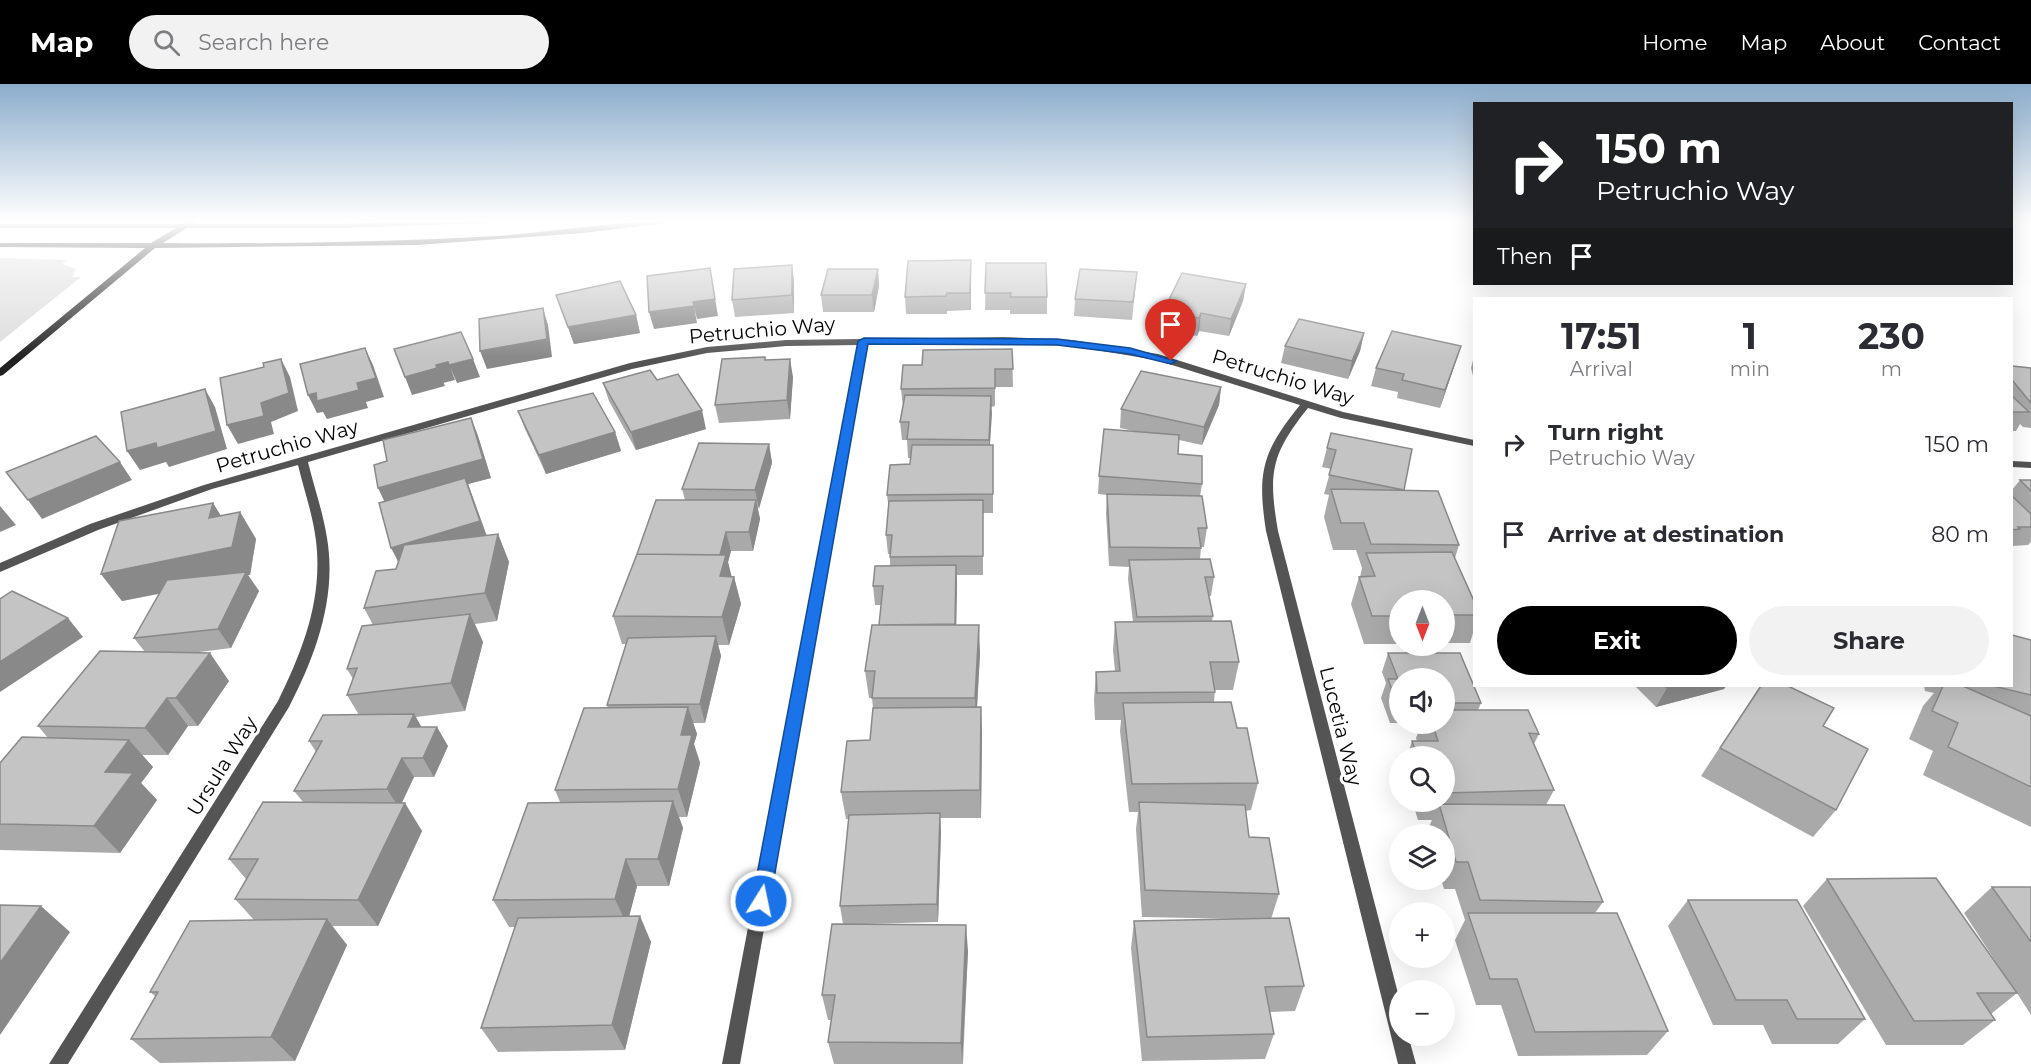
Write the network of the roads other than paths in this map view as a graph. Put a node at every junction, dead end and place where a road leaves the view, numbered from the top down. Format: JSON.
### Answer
{"nodes":[{"id":1,"x":128,"y":267,"type":"edge"},
{"id":2,"x":864,"y":341,"type":"junction"},
{"id":3,"x":0,"y":373,"type":"edge"},
{"id":4,"x":1305,"y":405,"type":"junction"},
{"id":5,"x":1473,"y":442,"type":"edge"},
{"id":6,"x":302,"y":460,"type":"junction"},
{"id":7,"x":2013,"y":464,"type":"edge"},
{"id":8,"x":2031,"y":465,"type":"edge"},
{"id":9,"x":0,"y":568,"type":"edge"},
{"id":10,"x":58,"y":1064,"type":"edge"},
{"id":11,"x":731,"y":1064,"type":"edge"},
{"id":12,"x":1407,"y":1064,"type":"edge"}],
"edges":[{"from":1,"to":3,"type":"main road"},
{"from":2,"to":4,"type":"street","name":"Petruchio Way"},
{"from":2,"to":6,"type":"street","name":"Petruchio Way"},
{"from":2,"to":11,"type":"street"},
{"from":4,"to":5,"type":"street","name":"Petruchio Way"},
{"from":4,"to":12,"type":"street","name":"Lucetia Way"},
{"from":6,"to":9,"type":"street","name":"Petruchio Way"},
{"from":6,"to":10,"type":"street","name":"Ursula Way"},
{"from":7,"to":8,"type":"street"}]}
